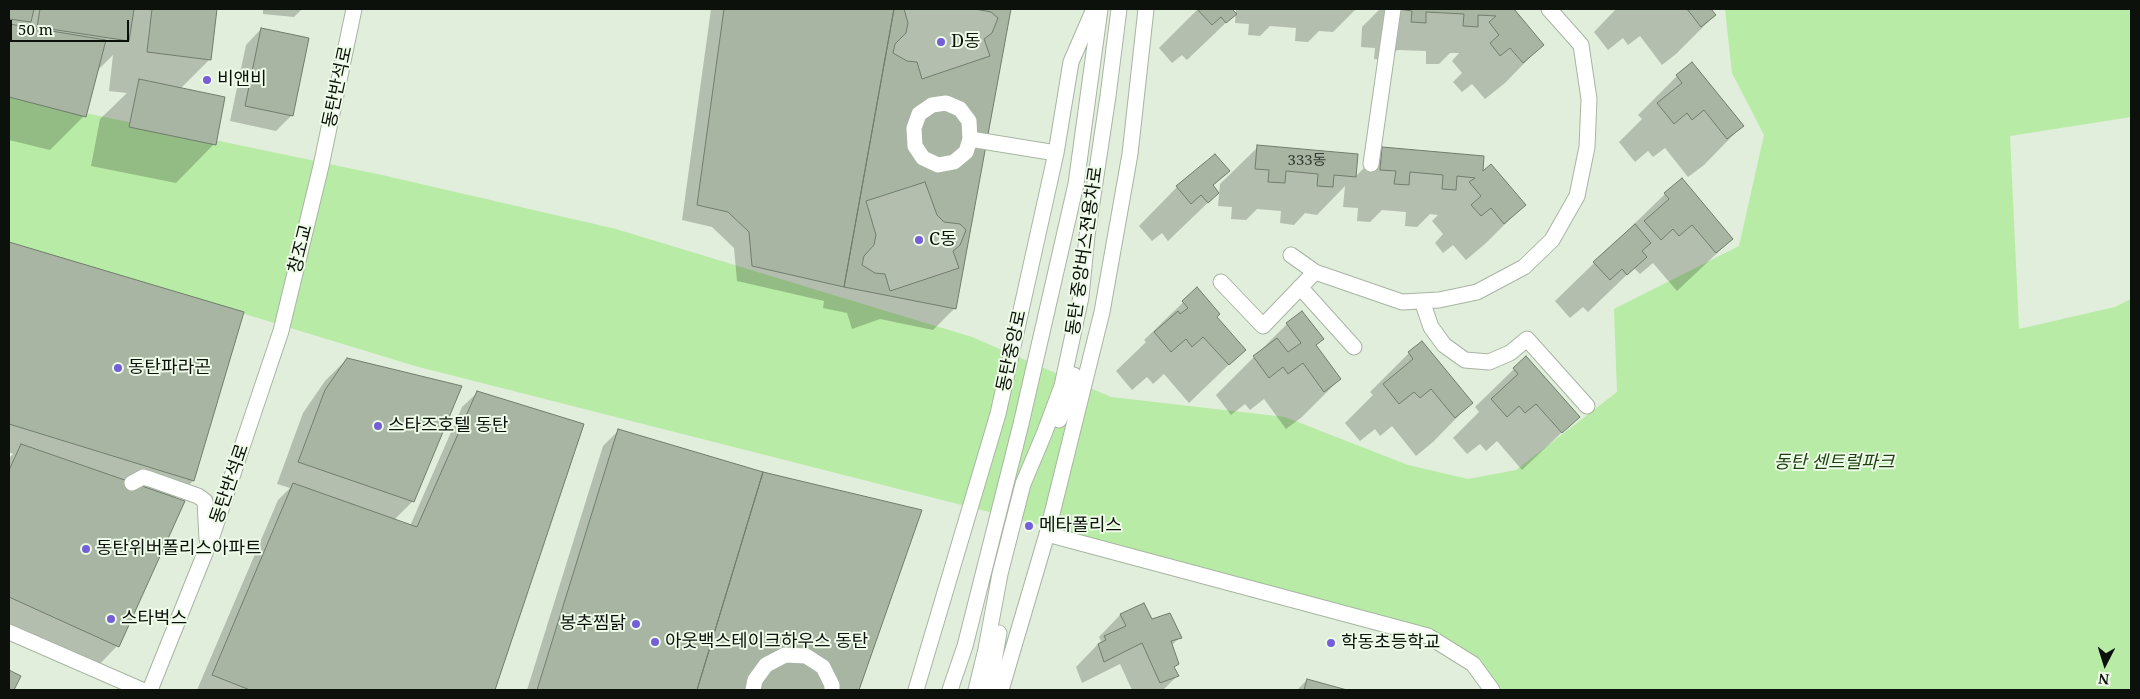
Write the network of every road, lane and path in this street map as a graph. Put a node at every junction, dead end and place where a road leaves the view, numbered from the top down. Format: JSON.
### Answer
{"nodes":[{"id":1,"x":354,"y":9,"type":"edge"},
{"id":2,"x":1094,"y":9,"type":"edge"},
{"id":3,"x":1100,"y":9,"type":"edge"},
{"id":4,"x":1119,"y":9,"type":"edge"},
{"id":5,"x":1127,"y":9,"type":"edge"},
{"id":6,"x":1146,"y":9,"type":"edge"},
{"id":7,"x":1393,"y":9,"type":"edge"},
{"id":8,"x":1550,"y":9,"type":"edge"},
{"id":9,"x":970,"y":139,"type":"junction"},
{"id":10,"x":1056,"y":153,"type":"junction"},
{"id":11,"x":1371,"y":164,"type":"dead end"},
{"id":12,"x":321,"y":166,"type":"joint"},
{"id":13,"x":1290,"y":255,"type":"dead end"},
{"id":14,"x":1314,"y":272,"type":"junction"},
{"id":15,"x":1221,"y":282,"type":"dead end"},
{"id":16,"x":1300,"y":288,"type":"junction"},
{"id":17,"x":1422,"y":301,"type":"junction"},
{"id":18,"x":281,"y":331,"type":"joint"},
{"id":19,"x":1354,"y":347,"type":"dead end"},
{"id":20,"x":1588,"y":406,"type":"dead end"},
{"id":21,"x":132,"y":483,"type":"dead end"},
{"id":22,"x":1047,"y":534,"type":"junction"},
{"id":23,"x":207,"y":548,"type":"junction"},
{"id":24,"x":9,"y":632,"type":"edge"},
{"id":25,"x":751,"y":682,"type":"edge"},
{"id":26,"x":142,"y":690,"type":"edge"},
{"id":27,"x":150,"y":690,"type":"edge"},
{"id":28,"x":832,"y":690,"type":"edge"},
{"id":29,"x":916,"y":690,"type":"edge"},
{"id":30,"x":950,"y":690,"type":"edge"},
{"id":31,"x":976,"y":690,"type":"edge"},
{"id":32,"x":986,"y":690,"type":"edge"},
{"id":33,"x":1001,"y":690,"type":"edge"},
{"id":34,"x":1492,"y":690,"type":"edge"}],
"edges":[{"from":1,"to":12,"type":"street","name":"동탄반석로"},
{"from":2,"to":10,"type":"street","name":"동탄중앙로"},
{"from":3,"to":30,"type":"street","name":"동탄중앙로"},
{"from":4,"to":31,"type":"street","name":"동탄 중앙버스전용차로"},
{"from":5,"to":32,"type":"street","name":"동탄 중앙버스전용차로"},
{"from":6,"to":22,"type":"street"},
{"from":7,"to":11,"type":"street"},
{"from":8,"to":17,"type":"street"},
{"from":9,"to":9,"type":"street"},
{"from":9,"to":10,"type":"street"},
{"from":10,"to":29,"type":"street","name":"동탄중앙로"},
{"from":12,"to":18,"type":"street","name":"창조교"},
{"from":13,"to":14,"type":"street"},
{"from":14,"to":16,"type":"street"},
{"from":14,"to":17,"type":"street"},
{"from":15,"to":16,"type":"street"},
{"from":16,"to":19,"type":"street"},
{"from":17,"to":20,"type":"street"},
{"from":18,"to":23,"type":"street","name":"동탄반석로"},
{"from":21,"to":23,"type":"street"},
{"from":22,"to":33,"type":"street"},
{"from":22,"to":34,"type":"street"},
{"from":23,"to":27,"type":"street","name":"동탄반석로"},
{"from":24,"to":26,"type":"street"},
{"from":25,"to":28,"type":"street"}]}
